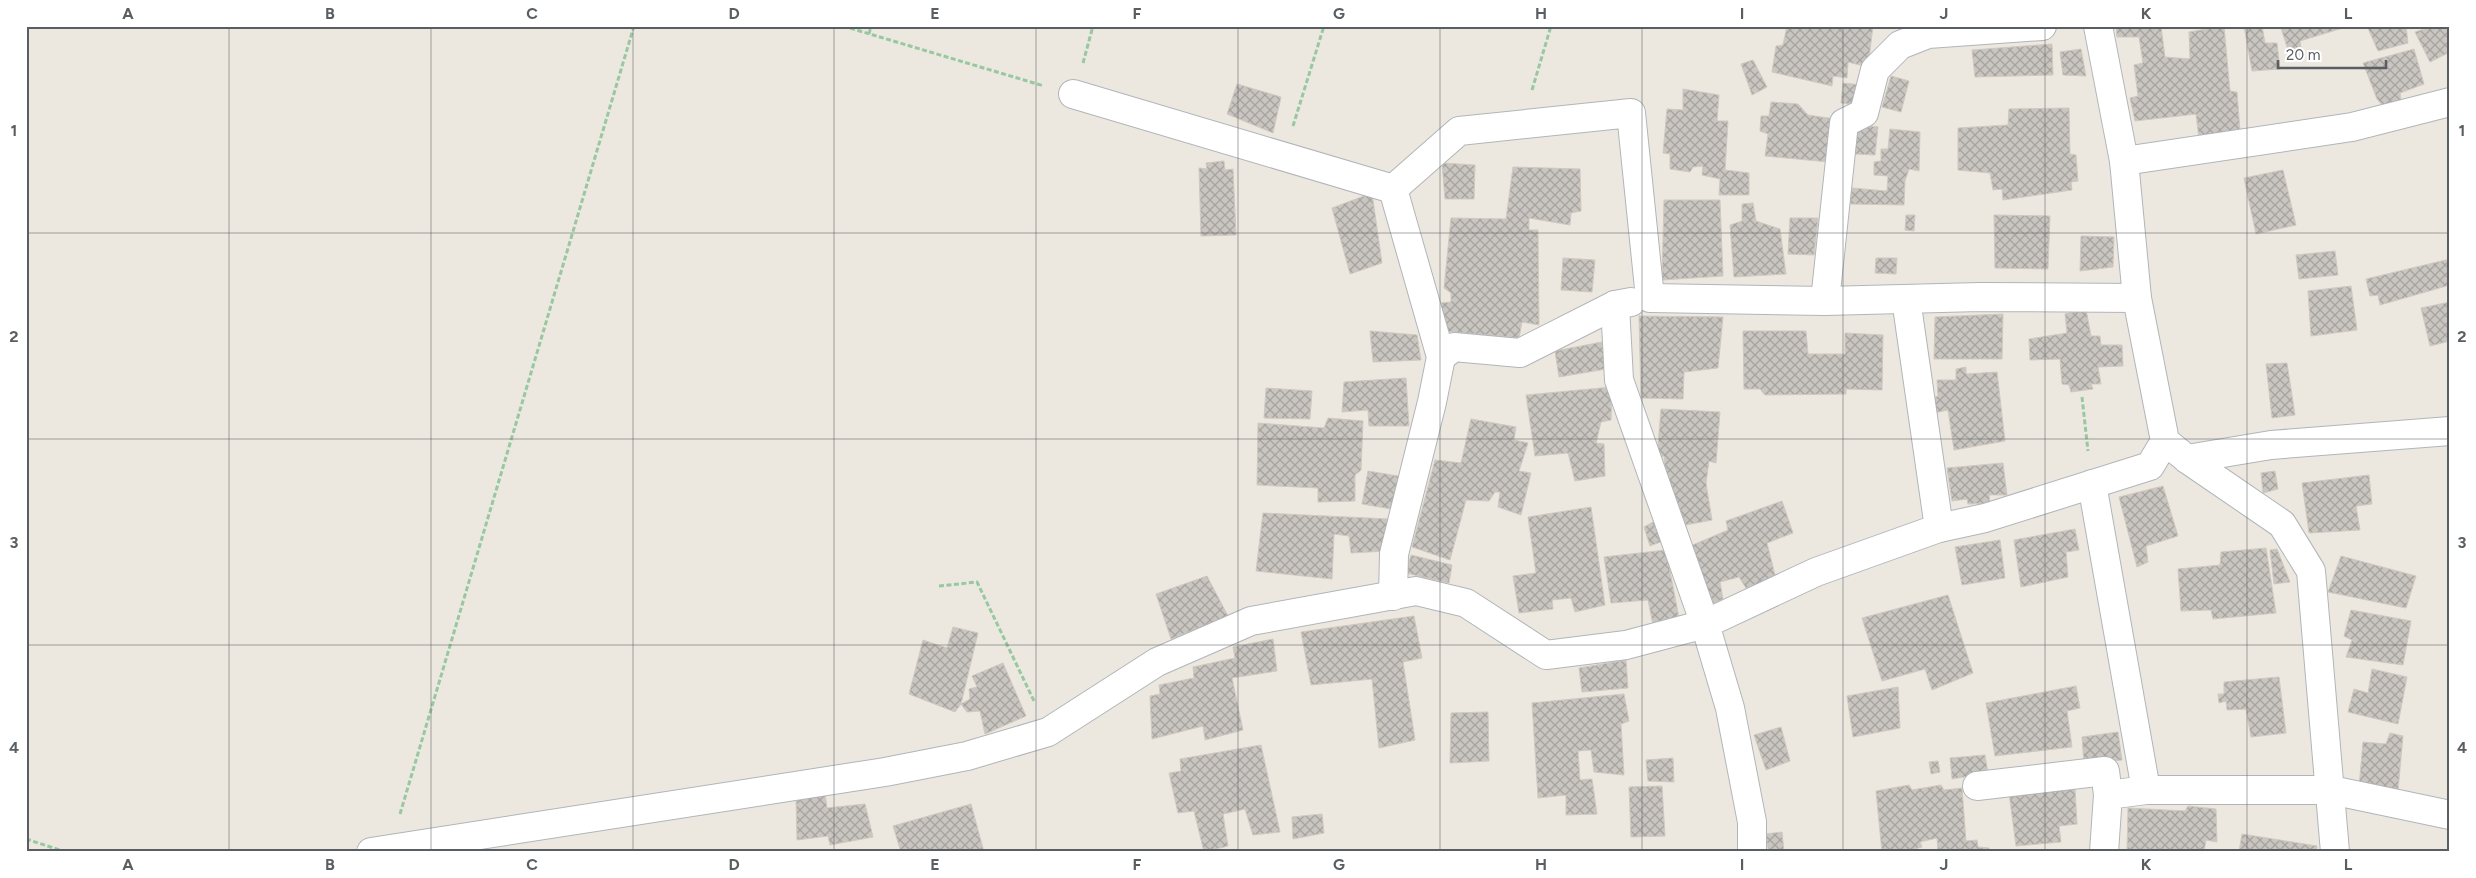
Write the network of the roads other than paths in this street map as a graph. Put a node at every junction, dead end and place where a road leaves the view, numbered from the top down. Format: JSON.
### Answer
{"nodes":[{"id":1,"x":2042,"y":26,"type":"edge"},
{"id":2,"x":2098,"y":26,"type":"edge"},
{"id":3,"x":1074,"y":94,"type":"road end"},
{"id":4,"x":2450,"y":102,"type":"edge"},
{"id":5,"x":2124,"y":161,"type":"junction"},
{"id":6,"x":1393,"y":189,"type":"junction"},
{"id":7,"x":1650,"y":298,"type":"junction"},
{"id":8,"x":2137,"y":298,"type":"junction"},
{"id":9,"x":1906,"y":299,"type":"junction"},
{"id":10,"x":1825,"y":301,"type":"junction"},
{"id":11,"x":1615,"y":306,"type":"junction"},
{"id":12,"x":1441,"y":357,"type":"junction"},
{"id":13,"x":2450,"y":431,"type":"edge"},
{"id":14,"x":2165,"y":441,"type":"junction"},
{"id":15,"x":2187,"y":460,"type":"junction"},
{"id":16,"x":2092,"y":484,"type":"junction"},
{"id":17,"x":1939,"y":528,"type":"junction"},
{"id":18,"x":1393,"y":596,"type":"junction"},
{"id":19,"x":1705,"y":624,"type":"junction"},
{"id":20,"x":1977,"y":786,"type":"dead end"},
{"id":21,"x":2146,"y":790,"type":"junction"},
{"id":22,"x":2331,"y":790,"type":"junction"},
{"id":23,"x":2108,"y":795,"type":"junction"},
{"id":24,"x":2450,"y":815,"type":"edge"},
{"id":25,"x":380,"y":850,"type":"edge"},
{"id":26,"x":1752,"y":852,"type":"edge"},
{"id":27,"x":2104,"y":852,"type":"edge"},
{"id":28,"x":2335,"y":852,"type":"edge"}],
"edges":[{"from":1,"to":10,"type":"street"},
{"from":2,"to":5,"type":"street"},
{"from":3,"to":6,"type":"street"},
{"from":4,"to":5,"type":"street"},
{"from":5,"to":8,"type":"street"},
{"from":6,"to":7,"type":"street"},
{"from":6,"to":12,"type":"street"},
{"from":7,"to":10,"type":"street"},
{"from":7,"to":11,"type":"street"},
{"from":8,"to":9,"type":"street"},
{"from":8,"to":14,"type":"street"},
{"from":9,"to":10,"type":"street"},
{"from":9,"to":17,"type":"street"},
{"from":11,"to":12,"type":"street"},
{"from":11,"to":19,"type":"street"},
{"from":12,"to":18,"type":"street"},
{"from":13,"to":15,"type":"street"},
{"from":14,"to":15,"type":"street"},
{"from":14,"to":16,"type":"street"},
{"from":15,"to":22,"type":"street"},
{"from":16,"to":17,"type":"street"},
{"from":16,"to":21,"type":"street"},
{"from":17,"to":19,"type":"street"},
{"from":18,"to":19,"type":"street"},
{"from":18,"to":25,"type":"street"},
{"from":19,"to":26,"type":"street"},
{"from":20,"to":23,"type":"street"},
{"from":21,"to":22,"type":"street"},
{"from":21,"to":23,"type":"street"},
{"from":22,"to":24,"type":"street"},
{"from":22,"to":28,"type":"street"},
{"from":23,"to":27,"type":"street"}]}
